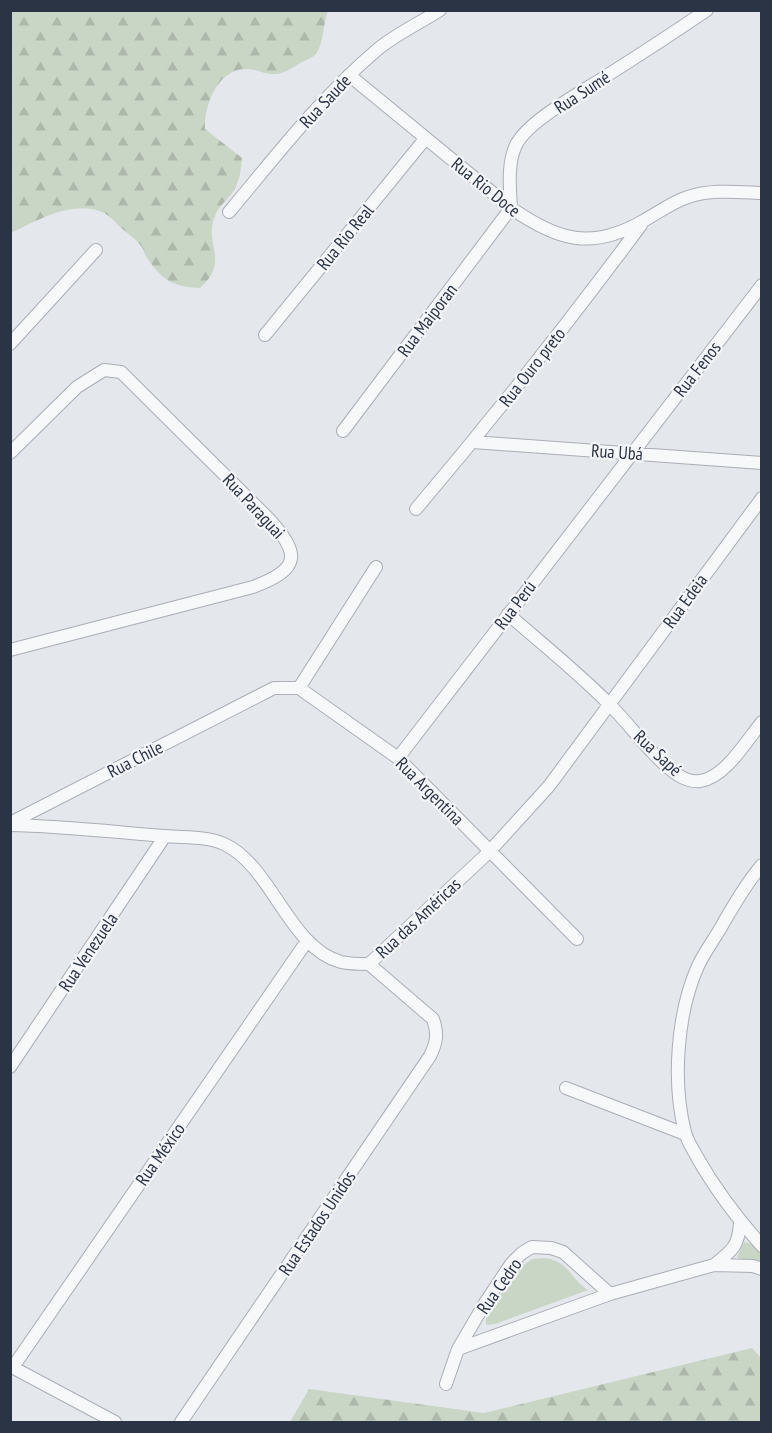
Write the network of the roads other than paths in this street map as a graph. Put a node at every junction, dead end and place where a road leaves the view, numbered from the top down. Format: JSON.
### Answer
{"nodes":[{"id":1,"x":440,"y":10,"type":"edge"},
{"id":2,"x":707,"y":10,"type":"edge"},
{"id":3,"x":349,"y":75,"type":"junction"},
{"id":4,"x":425,"y":139,"type":"junction"},
{"id":5,"x":762,"y":193,"type":"edge"},
{"id":6,"x":511,"y":208,"type":"junction"},
{"id":7,"x":229,"y":212,"type":"dead end"},
{"id":8,"x":643,"y":221,"type":"junction"},
{"id":9,"x":96,"y":250,"type":"dead end"},
{"id":10,"x":762,"y":285,"type":"edge"},
{"id":11,"x":265,"y":335,"type":"dead end"},
{"id":12,"x":10,"y":344,"type":"edge"},
{"id":13,"x":343,"y":431,"type":"dead end"},
{"id":14,"x":473,"y":442,"type":"junction"},
{"id":15,"x":10,"y":453,"type":"edge"},
{"id":16,"x":632,"y":453,"type":"junction"},
{"id":17,"x":762,"y":463,"type":"edge"},
{"id":18,"x":762,"y":498,"type":"edge"},
{"id":19,"x":416,"y":509,"type":"dead end"},
{"id":20,"x":376,"y":567,"type":"dead end"},
{"id":21,"x":508,"y":614,"type":"junction"},
{"id":22,"x":10,"y":650,"type":"edge"},
{"id":23,"x":299,"y":688,"type":"junction"},
{"id":24,"x":609,"y":704,"type":"junction"},
{"id":25,"x":762,"y":722,"type":"edge"},
{"id":26,"x":398,"y":758,"type":"junction"},
{"id":27,"x":10,"y":824,"type":"edge"},
{"id":28,"x":165,"y":836,"type":"junction"},
{"id":29,"x":489,"y":852,"type":"junction"},
{"id":30,"x":762,"y":865,"type":"edge"},
{"id":31,"x":577,"y":939,"type":"dead end"},
{"id":32,"x":307,"y":941,"type":"junction"},
{"id":33,"x":369,"y":964,"type":"junction"},
{"id":34,"x":10,"y":1067,"type":"edge"},
{"id":35,"x":566,"y":1088,"type":"dead end"},
{"id":36,"x":685,"y":1134,"type":"junction"},
{"id":37,"x":740,"y":1222,"type":"junction"},
{"id":38,"x":760,"y":1243,"type":"edge"},
{"id":39,"x":714,"y":1264,"type":"junction"},
{"id":40,"x":762,"y":1269,"type":"edge"},
{"id":41,"x":610,"y":1294,"type":"junction"},
{"id":42,"x":458,"y":1349,"type":"junction"},
{"id":43,"x":12,"y":1367,"type":"edge"},
{"id":44,"x":446,"y":1384,"type":"dead end"},
{"id":45,"x":115,"y":1422,"type":"edge"},
{"id":46,"x":181,"y":1422,"type":"edge"}],
"edges":[{"from":1,"to":3,"type":"street","name":"Rua Saude"},
{"from":2,"to":6,"type":"street","name":"Rua Sumé"},
{"from":3,"to":4,"type":"street","name":"Rua Rio Doce"},
{"from":3,"to":7,"type":"street","name":"Rua Saude"},
{"from":4,"to":6,"type":"street","name":"Rua Rio Doce"},
{"from":4,"to":11,"type":"street","name":"Rua Rio Real"},
{"from":5,"to":8,"type":"street"},
{"from":6,"to":8,"type":"street","name":"Rua Rio Doce"},
{"from":6,"to":13,"type":"street","name":"Rua Maiporan"},
{"from":8,"to":14,"type":"street","name":"Rua Ouro preto"},
{"from":9,"to":12,"type":"street"},
{"from":10,"to":16,"type":"street","name":"Rua Fenos"},
{"from":14,"to":16,"type":"street","name":"Rua Ubá"},
{"from":14,"to":19,"type":"street","name":"Rua Ouro preto"},
{"from":15,"to":22,"type":"street","name":"Rua Paraguai"},
{"from":16,"to":17,"type":"street","name":"Rua Ubá"},
{"from":16,"to":21,"type":"street","name":"Rua Perú"},
{"from":18,"to":24,"type":"street","name":"Rua Edeia"},
{"from":20,"to":23,"type":"street"},
{"from":21,"to":24,"type":"street","name":"Rua Sapé"},
{"from":21,"to":26,"type":"street","name":"Rua Perú"},
{"from":23,"to":26,"type":"street","name":"Rua Argentina"},
{"from":23,"to":27,"type":"street","name":"Rua Chile"},
{"from":24,"to":25,"type":"street","name":"Rua Sapé"},
{"from":24,"to":29,"type":"street","name":"Rua das Américas"},
{"from":26,"to":29,"type":"street","name":"Rua Argentina"},
{"from":27,"to":28,"type":"street","name":"Rua das Américas"},
{"from":28,"to":32,"type":"street","name":"Rua das Américas"},
{"from":28,"to":34,"type":"street","name":"Rua Venezuela"},
{"from":29,"to":31,"type":"street","name":"Rua Argentina"},
{"from":29,"to":33,"type":"street","name":"Rua das Américas"},
{"from":30,"to":36,"type":"street"},
{"from":32,"to":33,"type":"street","name":"Rua das Américas"},
{"from":32,"to":43,"type":"street","name":"Rua México"},
{"from":33,"to":46,"type":"street","name":"Rua Estados Unidos"},
{"from":35,"to":36,"type":"street"},
{"from":36,"to":37,"type":"street"},
{"from":37,"to":38,"type":"street"},
{"from":37,"to":39,"type":"street","name":"Rua Cedro"},
{"from":39,"to":40,"type":"street","name":"Rua Cedro"},
{"from":39,"to":41,"type":"street","name":"Rua Cedro"},
{"from":41,"to":42,"type":"street","name":"Rua Cedro"},
{"from":41,"to":42,"type":"street","name":"Rua Cedro"},
{"from":42,"to":44,"type":"street","name":"Rua Cedro"},
{"from":43,"to":45,"type":"street"}]}
